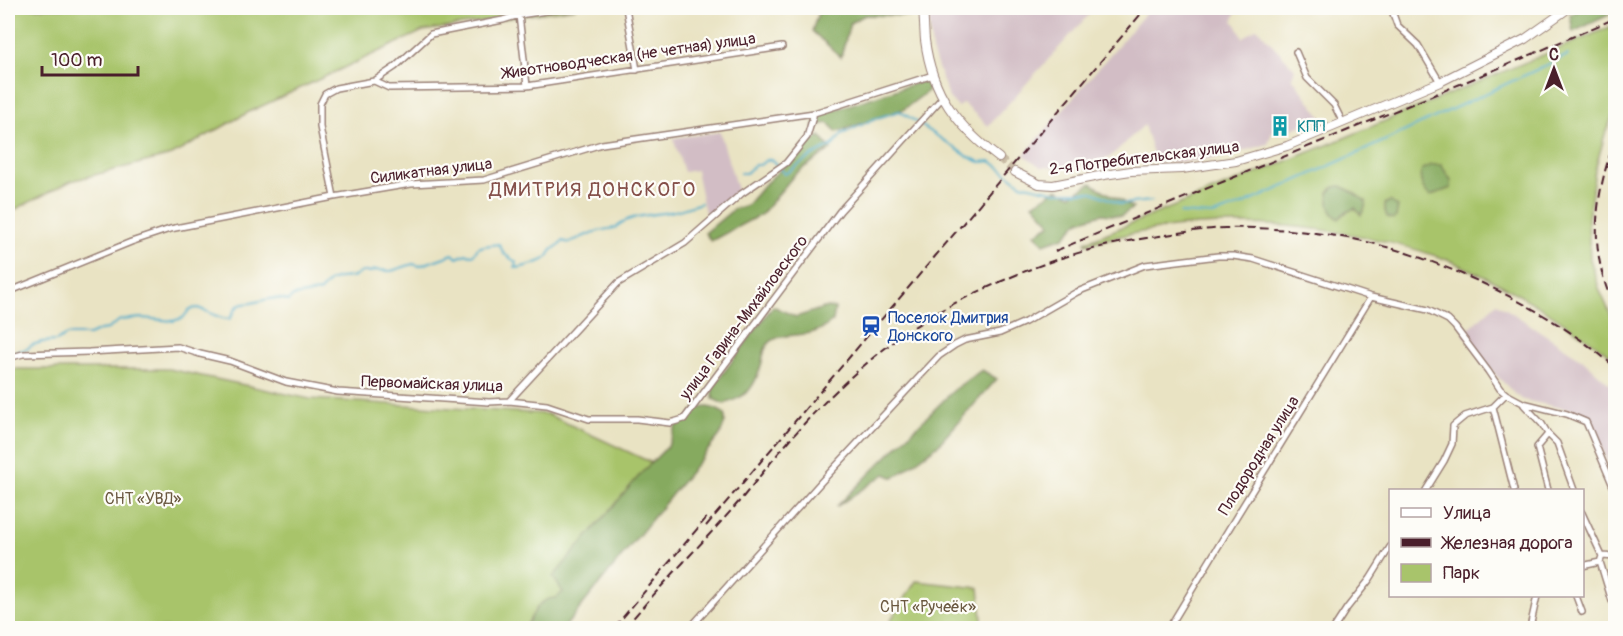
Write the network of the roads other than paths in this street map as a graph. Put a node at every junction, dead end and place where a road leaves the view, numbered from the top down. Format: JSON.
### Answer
{"nodes":[{"id":1,"x":566,"y":8,"type":"edge"},
{"id":2,"x":626,"y":8,"type":"edge"},
{"id":3,"x":923,"y":8,"type":"edge"},
{"id":4,"x":1391,"y":8,"type":"edge"},
{"id":5,"x":1569,"y":8,"type":"edge"},
{"id":6,"x":519,"y":15,"type":"junction"},
{"id":7,"x":783,"y":47,"type":"dead end"},
{"id":8,"x":1296,"y":52,"type":"dead end"},
{"id":9,"x":636,"y":70,"type":"junction"},
{"id":10,"x":933,"y":75,"type":"junction"},
{"id":11,"x":374,"y":81,"type":"junction"},
{"id":12,"x":1440,"y":81,"type":"junction"},
{"id":13,"x":527,"y":86,"type":"junction"},
{"id":14,"x":942,"y":98,"type":"junction"},
{"id":15,"x":814,"y":113,"type":"junction"},
{"id":16,"x":1343,"y":123,"type":"junction"},
{"id":17,"x":999,"y":158,"type":"tunnel mouth"},
{"id":18,"x":1015,"y":172,"type":"tunnel mouth"},
{"id":19,"x":334,"y":197,"type":"junction"},
{"id":20,"x":8,"y":292,"type":"edge"},
{"id":21,"x":1371,"y":297,"type":"junction"},
{"id":22,"x":8,"y":358,"type":"edge"},
{"id":23,"x":1506,"y":394,"type":"junction"},
{"id":24,"x":508,"y":401,"type":"junction"},
{"id":25,"x":1523,"y":403,"type":"junction"},
{"id":26,"x":1493,"y":406,"type":"junction"},
{"id":27,"x":1548,"y":434,"type":"junction"},
{"id":28,"x":1427,"y":489,"type":"edge"},
{"id":29,"x":1514,"y":489,"type":"edge"},
{"id":30,"x":1548,"y":489,"type":"edge"},
{"id":31,"x":1574,"y":489,"type":"edge"},
{"id":32,"x":1616,"y":493,"type":"edge"},
{"id":33,"x":1584,"y":518,"type":"edge"},
{"id":34,"x":1389,"y":549,"type":"edge"},
{"id":35,"x":1616,"y":556,"type":"edge"},
{"id":36,"x":1601,"y":559,"type":"junction"},
{"id":37,"x":1584,"y":565,"type":"edge"},
{"id":38,"x":1537,"y":597,"type":"edge"},
{"id":39,"x":1576,"y":597,"type":"edge"},
{"id":40,"x":1612,"y":601,"type":"dead end"},
{"id":41,"x":1582,"y":612,"type":"dead end"},
{"id":42,"x":690,"y":628,"type":"edge"},
{"id":43,"x":1169,"y":628,"type":"edge"},
{"id":44,"x":1334,"y":628,"type":"edge"},
{"id":45,"x":1532,"y":628,"type":"edge"}],
"edges":[{"from":1,"to":6,"type":"street"},
{"from":2,"to":9,"type":"street"},
{"from":3,"to":10,"type":"street"},
{"from":4,"to":12,"type":"street"},
{"from":5,"to":12,"type":"street","name":"2-я Потребительская улица"},
{"from":6,"to":11,"type":"street"},
{"from":6,"to":13,"type":"street"},
{"from":7,"to":9,"type":"street","name":"Животноводческая (не четная) улица"},
{"from":8,"to":16,"type":"street"},
{"from":9,"to":13,"type":"street","name":"Животноводческая (не четная) улица"},
{"from":10,"to":14,"type":"street"},
{"from":10,"to":15,"type":"street","name":"Силикатная улица"},
{"from":11,"to":13,"type":"street","name":"Животноводческая (не четная) улица"},
{"from":11,"to":19,"type":"street"},
{"from":12,"to":16,"type":"street","name":"2-я Потребительская улица"},
{"from":14,"to":17,"type":"street"},
{"from":14,"to":24,"type":"street","name":"улица Гарина-Михайловского"},
{"from":15,"to":19,"type":"street","name":"Силикатная улица"},
{"from":15,"to":24,"type":"street","name":"Первомайская улица"},
{"from":16,"to":18,"type":"street","name":"2-я Потребительская улица"},
{"from":19,"to":20,"type":"street","name":"Силикатная улица"},
{"from":21,"to":23,"type":"street"},
{"from":21,"to":42,"type":"street"},
{"from":21,"to":43,"type":"street","name":"Плодородная улица"},
{"from":22,"to":24,"type":"street","name":"Первомайская улица"},
{"from":23,"to":25,"type":"street"},
{"from":23,"to":26,"type":"street"},
{"from":25,"to":27,"type":"street"},
{"from":25,"to":32,"type":"street"},
{"from":26,"to":28,"type":"street"},
{"from":26,"to":29,"type":"street"},
{"from":27,"to":30,"type":"street"},
{"from":27,"to":31,"type":"street"},
{"from":33,"to":36,"type":"street"},
{"from":34,"to":44,"type":"street"},
{"from":35,"to":36,"type":"street"},
{"from":36,"to":37,"type":"street"},
{"from":36,"to":40,"type":"street"},
{"from":38,"to":45,"type":"street"},
{"from":39,"to":41,"type":"street"}]}
